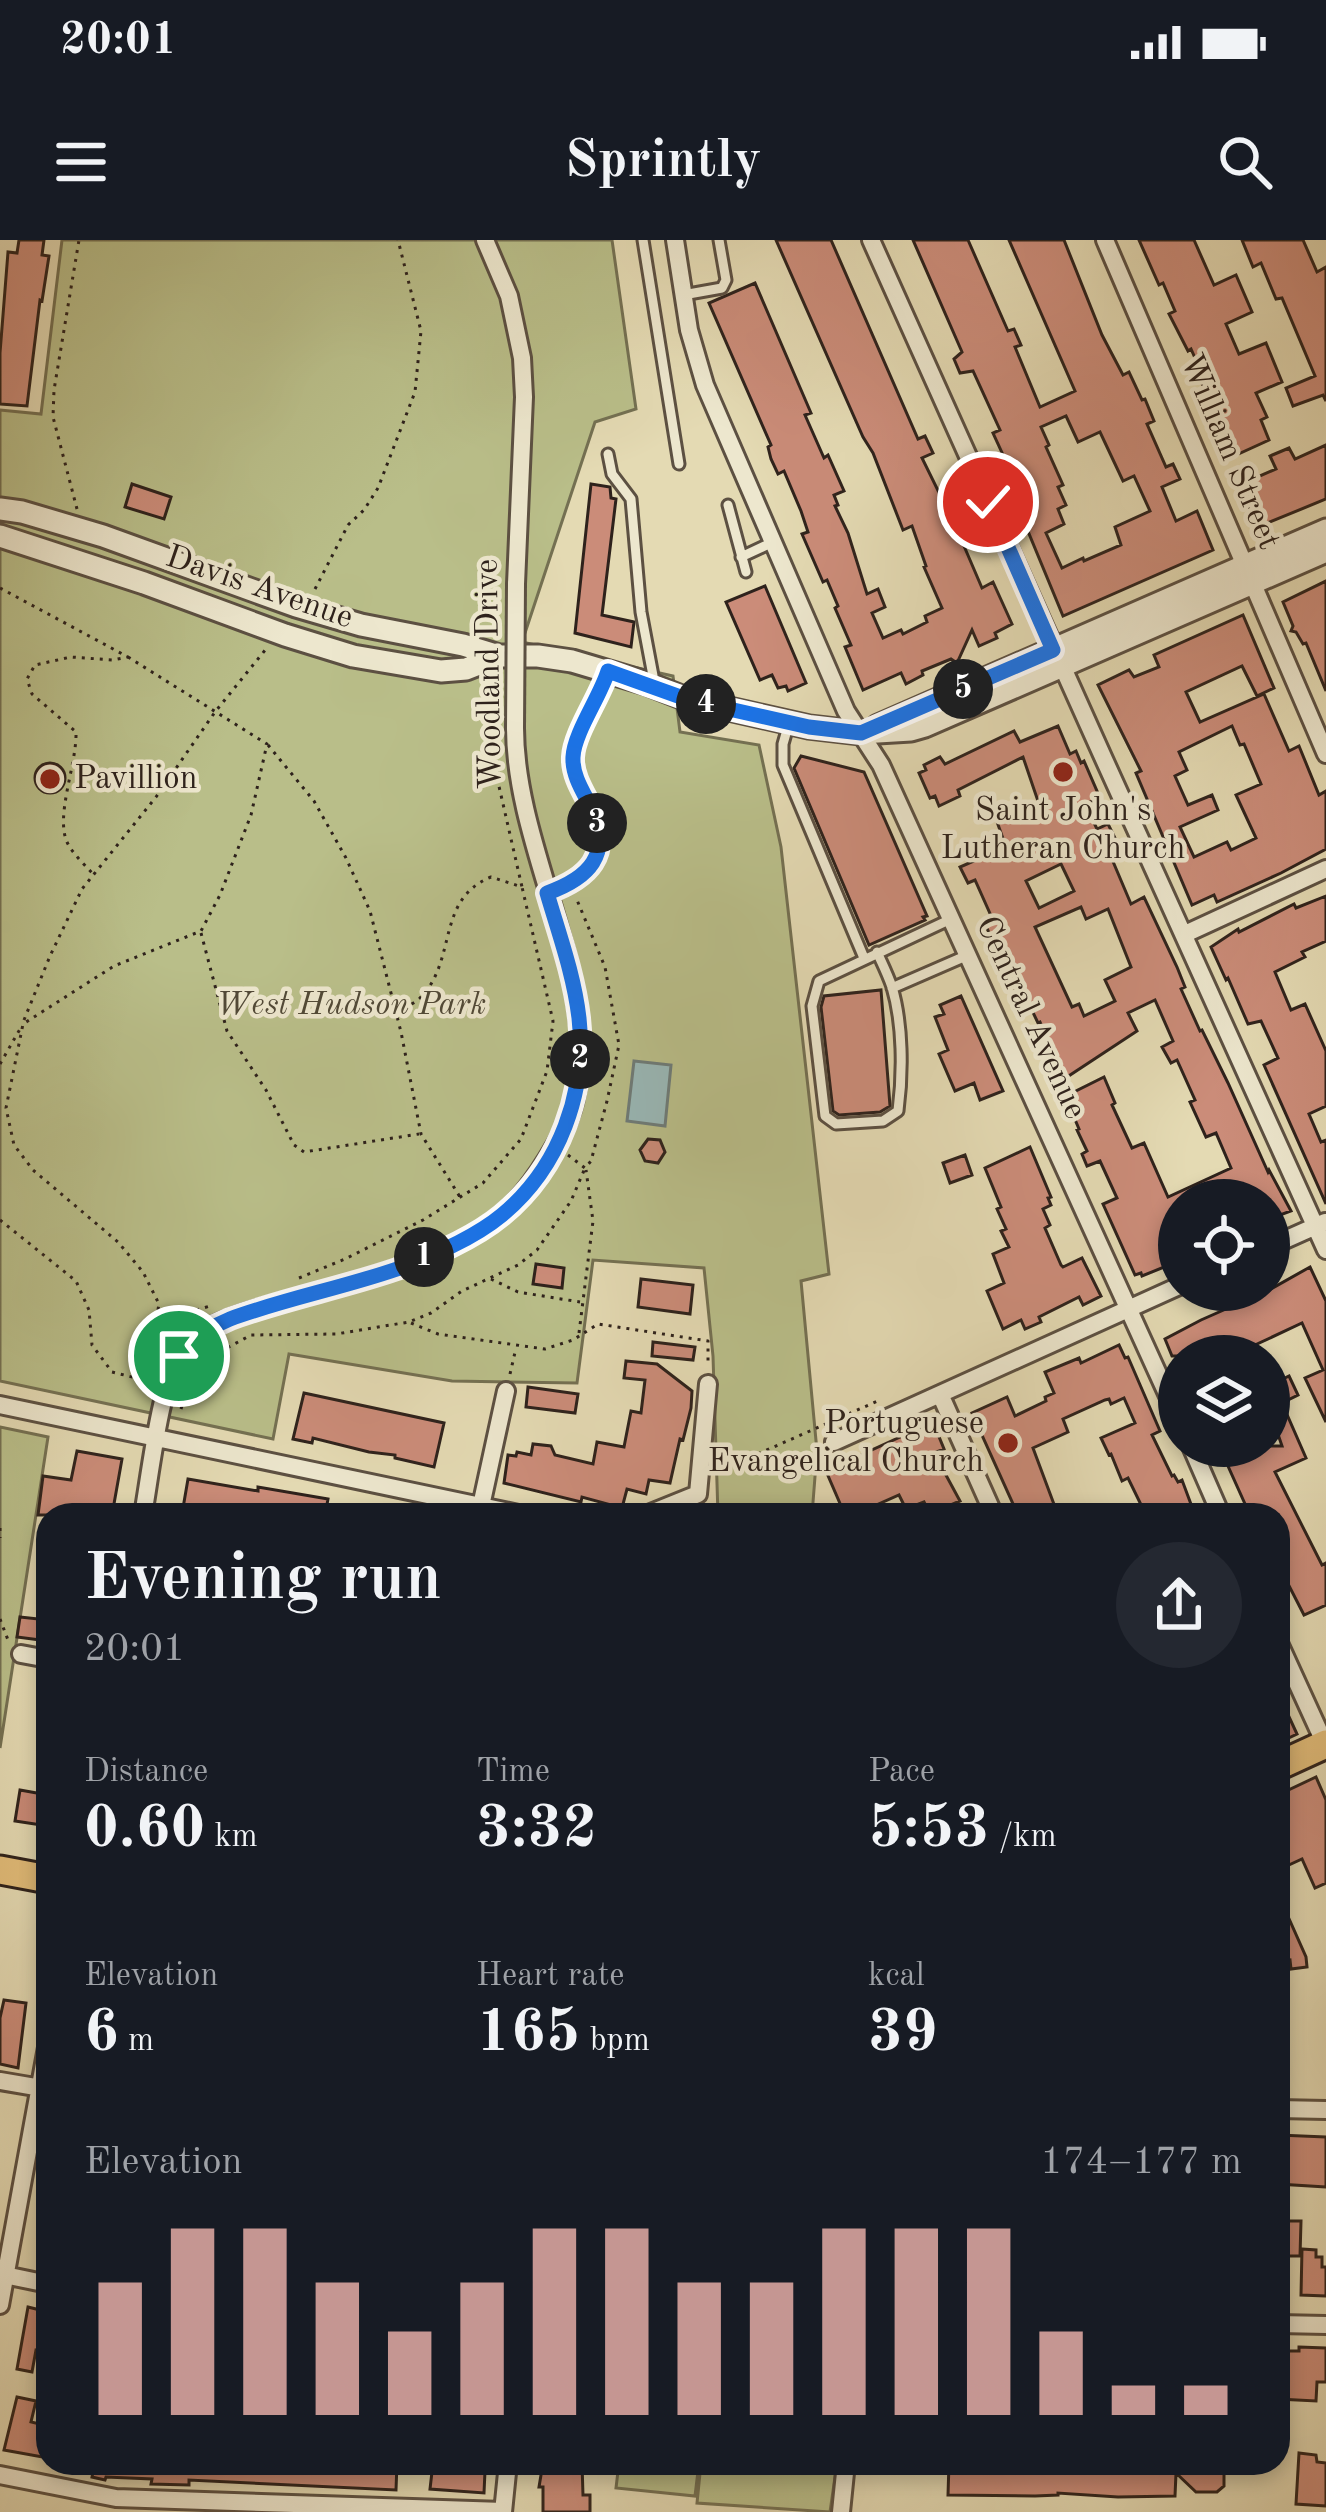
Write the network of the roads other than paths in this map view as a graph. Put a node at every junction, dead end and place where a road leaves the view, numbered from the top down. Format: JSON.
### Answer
{"nodes":[{"id":1,"x":485,"y":240,"type":"edge"},
{"id":2,"x":643,"y":240,"type":"edge"},
{"id":3,"x":675,"y":240,"type":"edge"},
{"id":4,"x":719,"y":240,"type":"edge"},
{"id":5,"x":872,"y":240,"type":"edge"},
{"id":6,"x":1105,"y":240,"type":"edge"},
{"id":7,"x":683,"y":295,"type":"junction"},
{"id":8,"x":608,"y":454,"type":"dead end"},
{"id":9,"x":679,"y":464,"type":"dead end"},
{"id":10,"x":728,"y":506,"type":"dead end"},
{"id":11,"x":0,"y":509,"type":"edge"},
{"id":12,"x":1326,"y":530,"type":"edge"},
{"id":13,"x":0,"y":536,"type":"edge"},
{"id":14,"x":773,"y":542,"type":"junction"},
{"id":15,"x":1326,"y":551,"type":"edge"},
{"id":16,"x":741,"y":557,"type":"junction"},
{"id":17,"x":746,"y":572,"type":"dead end"},
{"id":18,"x":1250,"y":574,"type":"junction"},
{"id":19,"x":499,"y":656,"type":"junction"},
{"id":20,"x":1057,"y":658,"type":"junction"},
{"id":21,"x":608,"y":671,"type":"junction"},
{"id":22,"x":655,"y":686,"type":"junction"},
{"id":23,"x":789,"y":723,"type":"junction"},
{"id":24,"x":861,"y":733,"type":"junction"},
{"id":25,"x":1326,"y":754,"type":"edge"},
{"id":26,"x":1326,"y":869,"type":"edge"},
{"id":27,"x":547,"y":893,"type":"junction"},
{"id":28,"x":951,"y":919,"type":"junction"},
{"id":29,"x":1185,"y":934,"type":"junction"},
{"id":30,"x":877,"y":952,"type":"junction"},
{"id":31,"x":968,"y":955,"type":"junction"},
{"id":32,"x":864,"y":958,"type":"junction"},
{"id":33,"x":892,"y":988,"type":"junction"},
{"id":34,"x":1321,"y":1224,"type":"edge"},
{"id":35,"x":1290,"y":1238,"type":"edge"},
{"id":36,"x":1326,"y":1250,"type":"edge"},
{"id":37,"x":1158,"y":1295,"type":"edge"},
{"id":38,"x":1129,"y":1308,"type":"junction"},
{"id":39,"x":1158,"y":1373,"type":"edge"},
{"id":40,"x":708,"y":1384,"type":"road end"},
{"id":41,"x":506,"y":1390,"type":"road end"},
{"id":42,"x":940,"y":1394,"type":"junction"},
{"id":43,"x":0,"y":1405,"type":"edge"},
{"id":44,"x":157,"y":1439,"type":"junction"},
{"id":45,"x":835,"y":1442,"type":"dead end"},
{"id":46,"x":1200,"y":1467,"type":"edge"},
{"id":47,"x":694,"y":1502,"type":"edge"},
{"id":48,"x":145,"y":1503,"type":"edge"},
{"id":49,"x":467,"y":1503,"type":"edge"},
{"id":50,"x":483,"y":1503,"type":"edge"},
{"id":51,"x":989,"y":1503,"type":"edge"},
{"id":52,"x":1216,"y":1503,"type":"edge"},
{"id":53,"x":21,"y":1654,"type":"road end"},
{"id":54,"x":36,"y":1657,"type":"edge"},
{"id":55,"x":1290,"y":1667,"type":"edge"},
{"id":56,"x":1325,"y":1744,"type":"edge"},
{"id":57,"x":1290,"y":1760,"type":"edge"},
{"id":58,"x":0,"y":1870,"type":"edge"},
{"id":59,"x":36,"y":1877,"type":"edge"},
{"id":60,"x":0,"y":2081,"type":"edge"},
{"id":61,"x":36,"y":2088,"type":"edge"},
{"id":62,"x":1290,"y":2109,"type":"edge"},
{"id":63,"x":1326,"y":2110,"type":"edge"},
{"id":64,"x":36,"y":2125,"type":"edge"},
{"id":65,"x":3,"y":2275,"type":"edge"},
{"id":66,"x":36,"y":2282,"type":"edge"},
{"id":67,"x":0,"y":2305,"type":"edge"},
{"id":68,"x":1290,"y":2324,"type":"edge"},
{"id":69,"x":1326,"y":2325,"type":"edge"},
{"id":70,"x":0,"y":2475,"type":"edge"},
{"id":71,"x":507,"y":2475,"type":"edge"},
{"id":72,"x":845,"y":2475,"type":"edge"},
{"id":73,"x":229,"y":2507,"type":"edge"},
{"id":74,"x":503,"y":2511,"type":"edge"},
{"id":75,"x":841,"y":2512,"type":"edge"}],
"edges":[{"from":1,"to":27,"type":"street","name":"Woodland Drive","bridge":true},
{"from":2,"to":9,"type":"lane"},
{"from":3,"to":7,"type":"street","name":"Central Avenue"},
{"from":4,"to":7,"type":"lane"},
{"from":5,"to":20,"type":"street"},
{"from":6,"to":18,"type":"street","name":"William Street"},
{"from":7,"to":14,"type":"street","name":"Central Avenue"},
{"from":8,"to":22,"type":"lane"},
{"from":10,"to":16,"type":"lane"},
{"from":11,"to":19,"type":"street","name":"Davis Avenue"},
{"from":12,"to":18,"type":"street","name":"Davis Avenue"},
{"from":13,"to":19,"type":"street","name":"Davis Avenue"},
{"from":14,"to":16,"type":"lane"},
{"from":14,"to":24,"type":"street","name":"Central Avenue"},
{"from":15,"to":18,"type":"street","name":"Davis Avenue"},
{"from":16,"to":17,"type":"lane"},
{"from":18,"to":20,"type":"street","name":"Davis Avenue"},
{"from":18,"to":25,"type":"street","name":"William Street"},
{"from":19,"to":21,"type":"street","name":"Davis Avenue"},
{"from":20,"to":24,"type":"street","name":"Davis Avenue"},
{"from":20,"to":29,"type":"street"},
{"from":21,"to":22,"type":"street","name":"Davis Avenue"},
{"from":21,"to":27,"type":"street"},
{"from":22,"to":23,"type":"street","name":"Davis Avenue"},
{"from":23,"to":24,"type":"street","name":"Davis Avenue"},
{"from":23,"to":32,"type":"lane"},
{"from":24,"to":28,"type":"street","name":"Central Avenue"},
{"from":26,"to":29,"type":"street"},
{"from":27,"to":44,"type":"street","name":"Woodland Drive"},
{"from":28,"to":30,"type":"lane"},
{"from":28,"to":31,"type":"street","name":"Central Avenue"},
{"from":29,"to":34,"type":"street"},
{"from":30,"to":32,"type":"lane"},
{"from":30,"to":33,"type":"lane"},
{"from":31,"to":33,"type":"lane"},
{"from":31,"to":38,"type":"street","name":"Central Avenue"},
{"from":32,"to":33,"type":"lane"},
{"from":34,"to":35,"type":"street"},
{"from":34,"to":36,"type":"street"},
{"from":37,"to":38,"type":"street"},
{"from":38,"to":39,"type":"street","name":"Central Avenue"},
{"from":38,"to":42,"type":"street"},
{"from":40,"to":47,"type":"street"},
{"from":41,"to":50,"type":"street"},
{"from":42,"to":45,"type":"street"},
{"from":42,"to":51,"type":"street"},
{"from":43,"to":44,"type":"street"},
{"from":44,"to":48,"type":"street","name":"Woodland Drive"},
{"from":44,"to":49,"type":"street"},
{"from":46,"to":52,"type":"street"},
{"from":53,"to":54,"type":"street"},
{"from":55,"to":56,"type":"street"},
{"from":56,"to":57,"type":"main road"},
{"from":58,"to":59,"type":"main road"},
{"from":60,"to":61,"type":"street"},
{"from":62,"to":63,"type":"street"},
{"from":64,"to":65,"type":"street"},
{"from":65,"to":66,"type":"street"},
{"from":65,"to":67,"type":"street"},
{"from":68,"to":69,"type":"street"},
{"from":70,"to":73,"type":"street"},
{"from":71,"to":74,"type":"street"},
{"from":72,"to":75,"type":"street"},
{"from":73,"to":74,"type":"street"}]}
